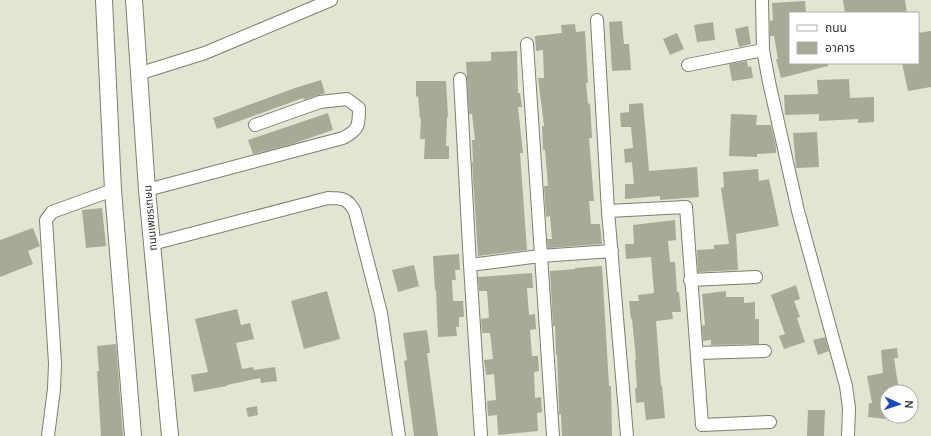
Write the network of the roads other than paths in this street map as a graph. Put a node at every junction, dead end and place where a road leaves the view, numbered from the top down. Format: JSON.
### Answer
{"nodes":[{"id":1,"x":104,"y":0,"type":"edge"},
{"id":2,"x":134,"y":0,"type":"edge"},
{"id":3,"x":331,"y":0,"type":"edge"},
{"id":4,"x":762,"y":0,"type":"edge"},
{"id":5,"x":597,"y":20,"type":"dead end"},
{"id":6,"x":527,"y":44,"type":"dead end"},
{"id":7,"x":763,"y":50,"type":"junction"},
{"id":8,"x":688,"y":65,"type":"dead end"},
{"id":9,"x":138,"y":74,"type":"junction"},
{"id":10,"x":460,"y":79,"type":"dead end"},
{"id":11,"x":255,"y":125,"type":"dead end"},
{"id":12,"x":113,"y":190,"type":"junction"},
{"id":13,"x":147,"y":190,"type":"junction"},
{"id":14,"x":608,"y":211,"type":"junction"},
{"id":15,"x":152,"y":244,"type":"junction"},
{"id":16,"x":612,"y":251,"type":"junction"},
{"id":17,"x":540,"y":256,"type":"junction"},
{"id":18,"x":470,"y":265,"type":"junction"},
{"id":19,"x":756,"y":277,"type":"dead end"},
{"id":20,"x":690,"y":280,"type":"junction"},
{"id":21,"x":765,"y":350,"type":"dead end"},
{"id":22,"x":698,"y":353,"type":"junction"},
{"id":23,"x":770,"y":422,"type":"dead end"},
{"id":24,"x":48,"y":436,"type":"edge"},
{"id":25,"x":133,"y":436,"type":"edge"},
{"id":26,"x":170,"y":436,"type":"edge"},
{"id":27,"x":399,"y":436,"type":"edge"},
{"id":28,"x":481,"y":436,"type":"edge"},
{"id":29,"x":553,"y":436,"type":"edge"},
{"id":30,"x":627,"y":436,"type":"edge"},
{"id":31,"x":848,"y":436,"type":"edge"}],
"edges":[{"from":1,"to":12,"type":"main road"},
{"from":2,"to":9,"type":"main road","name":"ถนนเพชรเกษม"},
{"from":3,"to":9,"type":"street"},
{"from":4,"to":7,"type":"street"},
{"from":5,"to":14,"type":"street"},
{"from":6,"to":17,"type":"street"},
{"from":7,"to":8,"type":"street"},
{"from":7,"to":31,"type":"street"},
{"from":9,"to":13,"type":"main road","name":"ถนนเพชรเกษม"},
{"from":10,"to":18,"type":"street"},
{"from":11,"to":13,"type":"street"},
{"from":12,"to":24,"type":"street"},
{"from":12,"to":25,"type":"main road"},
{"from":13,"to":15,"type":"main road","name":"ถนนเพชรเกษม"},
{"from":14,"to":16,"type":"street"},
{"from":14,"to":20,"type":"street"},
{"from":15,"to":26,"type":"main road","name":"ถนนเพชรเกษม"},
{"from":15,"to":27,"type":"street"},
{"from":16,"to":17,"type":"street"},
{"from":16,"to":30,"type":"street"},
{"from":17,"to":18,"type":"street"},
{"from":17,"to":29,"type":"street"},
{"from":18,"to":28,"type":"street"},
{"from":19,"to":20,"type":"street"},
{"from":20,"to":22,"type":"street"},
{"from":21,"to":22,"type":"street"},
{"from":22,"to":23,"type":"street"}]}
